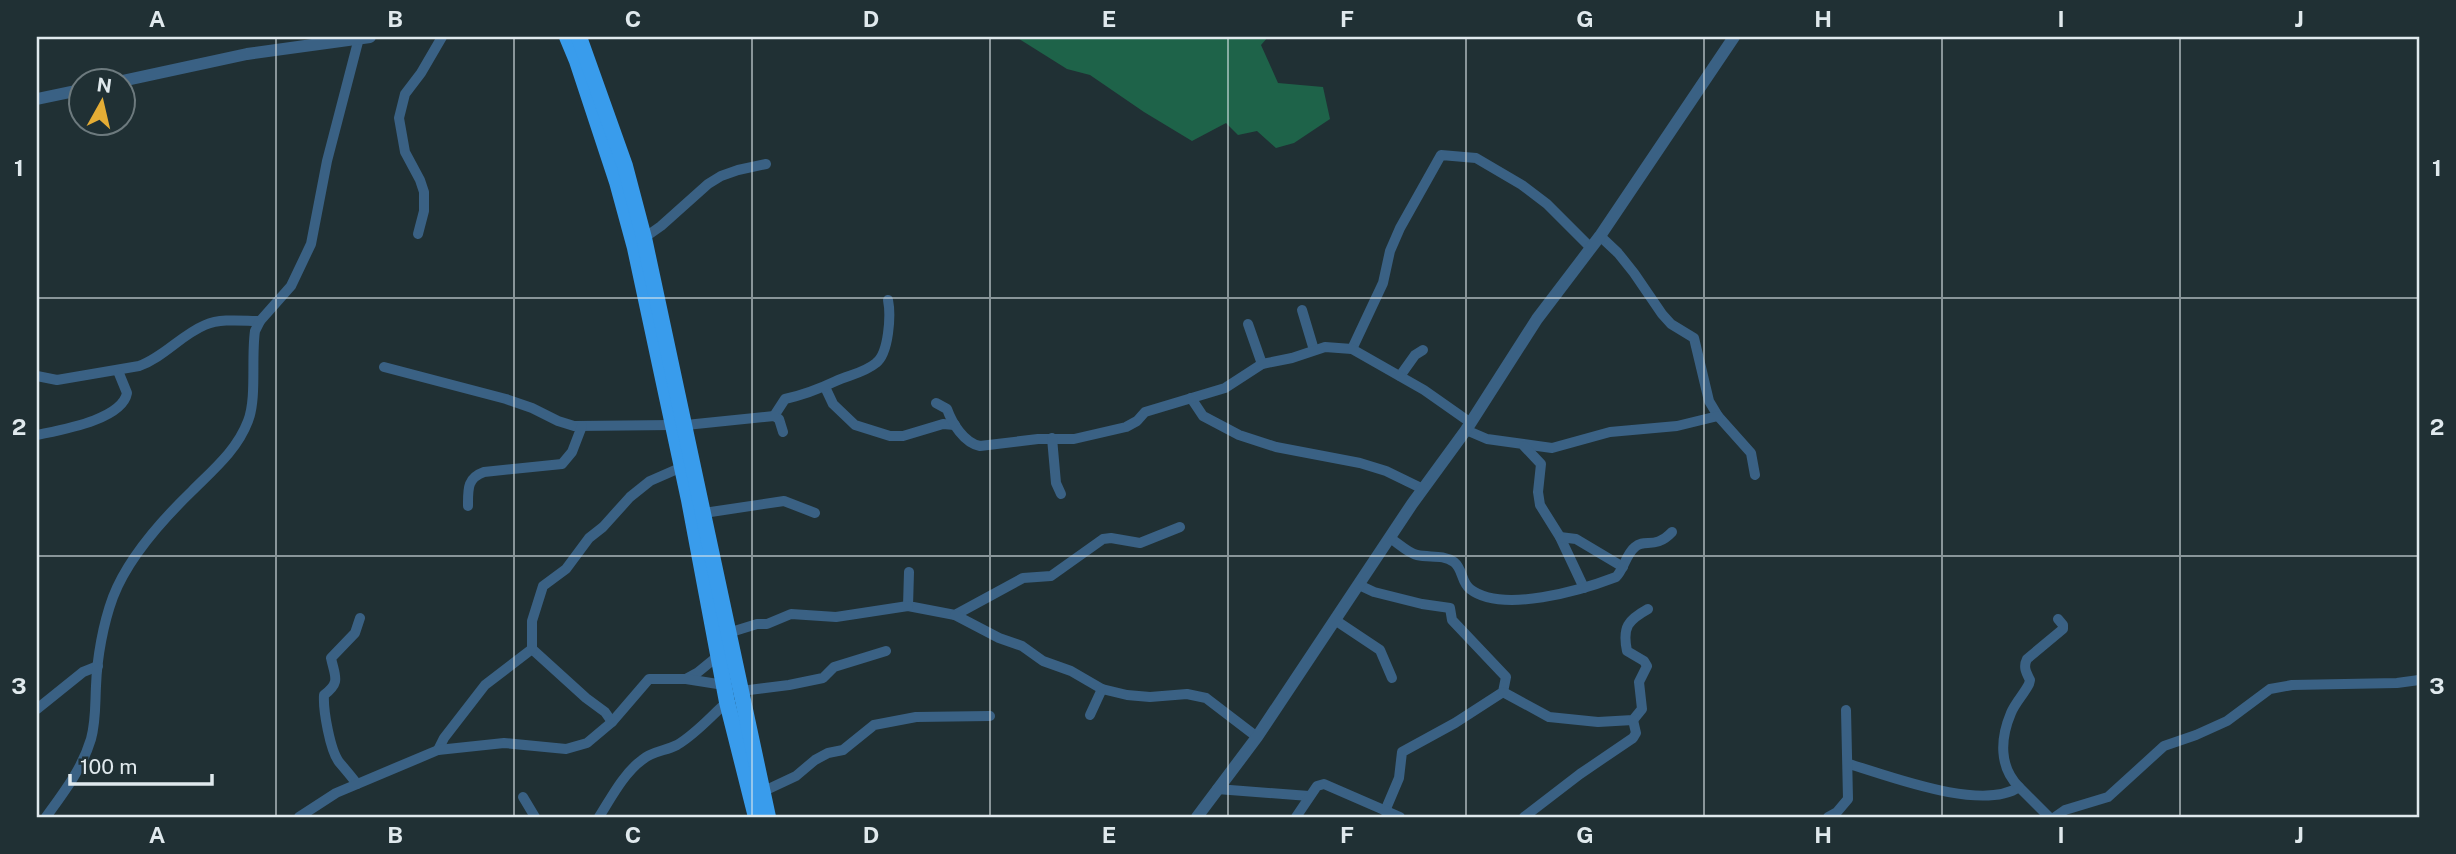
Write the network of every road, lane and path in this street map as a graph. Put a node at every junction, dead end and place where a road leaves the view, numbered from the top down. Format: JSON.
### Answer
{"nodes":[{"id":1,"x":365,"y":37,"type":"edge"},
{"id":2,"x":442,"y":37,"type":"edge"},
{"id":3,"x":567,"y":37,"type":"edge"},
{"id":4,"x":579,"y":37,"type":"edge"},
{"id":5,"x":1734,"y":37,"type":"edge"},
{"id":6,"x":136,"y":78,"type":"edge"},
{"id":7,"x":66,"y":93,"type":"edge"},
{"id":8,"x":37,"y":99,"type":"edge"},
{"id":9,"x":766,"y":164,"type":"dead end"},
{"id":10,"x":418,"y":234,"type":"dead end"},
{"id":11,"x":1600,"y":236,"type":"junction"},
{"id":12,"x":644,"y":238,"type":"junction"},
{"id":13,"x":1591,"y":248,"type":"junction"},
{"id":14,"x":888,"y":300,"type":"dead end"},
{"id":15,"x":1302,"y":310,"type":"dead end"},
{"id":16,"x":260,"y":321,"type":"junction"},
{"id":17,"x":1248,"y":324,"type":"dead end"},
{"id":18,"x":1352,"y":349,"type":"junction"},
{"id":19,"x":1314,"y":350,"type":"junction"},
{"id":20,"x":1423,"y":350,"type":"dead end"},
{"id":21,"x":1262,"y":364,"type":"junction"},
{"id":22,"x":384,"y":367,"type":"dead end"},
{"id":23,"x":118,"y":371,"type":"junction"},
{"id":24,"x":37,"y":376,"type":"edge"},
{"id":25,"x":1399,"y":376,"type":"junction"},
{"id":26,"x":825,"y":387,"type":"junction"},
{"id":27,"x":1191,"y":398,"type":"junction"},
{"id":28,"x":936,"y":403,"type":"dead end"},
{"id":29,"x":774,"y":416,"type":"junction"},
{"id":30,"x":1718,"y":416,"type":"junction"},
{"id":31,"x":680,"y":425,"type":"junction"},
{"id":32,"x":955,"y":425,"type":"junction"},
{"id":33,"x":582,"y":426,"type":"junction"},
{"id":34,"x":1468,"y":427,"type":"junction"},
{"id":35,"x":783,"y":432,"type":"dead end"},
{"id":36,"x":37,"y":435,"type":"edge"},
{"id":37,"x":1052,"y":438,"type":"junction"},
{"id":38,"x":1523,"y":446,"type":"junction"},
{"id":39,"x":682,"y":467,"type":"junction"},
{"id":40,"x":1755,"y":475,"type":"dead end"},
{"id":41,"x":1423,"y":489,"type":"junction"},
{"id":42,"x":1061,"y":494,"type":"dead end"},
{"id":43,"x":468,"y":506,"type":"dead end"},
{"id":44,"x":704,"y":513,"type":"junction"},
{"id":45,"x":815,"y":513,"type":"dead end"},
{"id":46,"x":1180,"y":527,"type":"dead end"},
{"id":47,"x":1672,"y":532,"type":"dead end"},
{"id":48,"x":1560,"y":537,"type":"junction"},
{"id":49,"x":1390,"y":538,"type":"junction"},
{"id":50,"x":1623,"y":567,"type":"junction"},
{"id":51,"x":909,"y":572,"type":"dead end"},
{"id":52,"x":1359,"y":585,"type":"junction"},
{"id":53,"x":1584,"y":588,"type":"junction"},
{"id":54,"x":908,"y":606,"type":"junction"},
{"id":55,"x":1647,"y":609,"type":"dead end"},
{"id":56,"x":955,"y":615,"type":"junction"},
{"id":57,"x":360,"y":618,"type":"dead end"},
{"id":58,"x":2058,"y":619,"type":"dead end"},
{"id":59,"x":1335,"y":620,"type":"junction"},
{"id":60,"x":729,"y":633,"type":"junction"},
{"id":61,"x":532,"y":649,"type":"junction"},
{"id":62,"x":886,"y":651,"type":"dead end"},
{"id":63,"x":719,"y":655,"type":"junction"},
{"id":64,"x":98,"y":666,"type":"junction"},
{"id":65,"x":1392,"y":678,"type":"dead end"},
{"id":66,"x":686,"y":679,"type":"junction"},
{"id":67,"x":2419,"y":680,"type":"edge"},
{"id":68,"x":1102,"y":689,"type":"junction"},
{"id":69,"x":741,"y":691,"type":"junction"},
{"id":70,"x":1503,"y":692,"type":"junction"},
{"id":71,"x":726,"y":694,"type":"junction"},
{"id":72,"x":37,"y":709,"type":"edge"},
{"id":73,"x":1846,"y":710,"type":"dead end"},
{"id":74,"x":1090,"y":715,"type":"dead end"},
{"id":75,"x":990,"y":716,"type":"dead end"},
{"id":76,"x":1633,"y":720,"type":"junction"},
{"id":77,"x":612,"y":722,"type":"junction"},
{"id":78,"x":1257,"y":737,"type":"junction"},
{"id":79,"x":438,"y":750,"type":"junction"},
{"id":80,"x":1849,"y":764,"type":"junction"},
{"id":81,"x":357,"y":785,"type":"junction"},
{"id":82,"x":2019,"y":787,"type":"junction"},
{"id":83,"x":1217,"y":789,"type":"junction"},
{"id":84,"x":764,"y":792,"type":"junction"},
{"id":85,"x":1309,"y":796,"type":"junction"},
{"id":86,"x":523,"y":797,"type":"dead end"},
{"id":87,"x":1385,"y":811,"type":"junction"},
{"id":88,"x":47,"y":817,"type":"edge"},
{"id":89,"x":299,"y":817,"type":"edge"},
{"id":90,"x":535,"y":817,"type":"edge"},
{"id":91,"x":599,"y":817,"type":"edge"},
{"id":92,"x":756,"y":817,"type":"edge"},
{"id":93,"x":768,"y":817,"type":"edge"},
{"id":94,"x":1197,"y":817,"type":"edge"},
{"id":95,"x":1296,"y":817,"type":"edge"},
{"id":96,"x":1400,"y":817,"type":"edge"},
{"id":97,"x":1524,"y":817,"type":"edge"},
{"id":98,"x":1828,"y":817,"type":"edge"},
{"id":99,"x":2049,"y":817,"type":"edge"},
{"id":100,"x":2055,"y":817,"type":"edge"}],
"edges":[{"from":1,"to":6,"type":"street"},
{"from":1,"to":16,"type":"street"},
{"from":2,"to":10,"type":"street"},
{"from":3,"to":31,"type":"highway"},
{"from":4,"to":12,"type":"highway"},
{"from":5,"to":11,"type":"street"},
{"from":7,"to":8,"type":"street"},
{"from":9,"to":12,"type":"street"},
{"from":11,"to":13,"type":"street"},
{"from":11,"to":30,"type":"street"},
{"from":12,"to":31,"type":"highway"},
{"from":13,"to":18,"type":"street"},
{"from":13,"to":34,"type":"street"},
{"from":14,"to":26,"type":"street"},
{"from":15,"to":19,"type":"street"},
{"from":16,"to":23,"type":"street"},
{"from":16,"to":64,"type":"street"},
{"from":17,"to":21,"type":"street"},
{"from":18,"to":19,"type":"street"},
{"from":18,"to":25,"type":"street"},
{"from":19,"to":21,"type":"street"},
{"from":20,"to":25,"type":"street"},
{"from":21,"to":27,"type":"street"},
{"from":22,"to":33,"type":"street"},
{"from":23,"to":24,"type":"street"},
{"from":23,"to":36,"type":"street"},
{"from":25,"to":34,"type":"street"},
{"from":26,"to":29,"type":"street"},
{"from":26,"to":32,"type":"street"},
{"from":27,"to":37,"type":"street"},
{"from":27,"to":41,"type":"street"},
{"from":28,"to":32,"type":"street"},
{"from":29,"to":31,"type":"street"},
{"from":29,"to":35,"type":"street"},
{"from":30,"to":38,"type":"street"},
{"from":30,"to":40,"type":"street"},
{"from":31,"to":33,"type":"street"},
{"from":31,"to":39,"type":"highway"},
{"from":31,"to":44,"type":"highway"},
{"from":32,"to":37,"type":"street"},
{"from":33,"to":43,"type":"street"},
{"from":34,"to":38,"type":"street"},
{"from":34,"to":41,"type":"street"},
{"from":37,"to":42,"type":"street"},
{"from":38,"to":48,"type":"street"},
{"from":39,"to":61,"type":"street"},
{"from":39,"to":63,"type":"highway"},
{"from":41,"to":49,"type":"street"},
{"from":44,"to":45,"type":"street"},
{"from":44,"to":60,"type":"highway"},
{"from":46,"to":56,"type":"street"},
{"from":47,"to":50,"type":"street"},
{"from":48,"to":50,"type":"street"},
{"from":48,"to":53,"type":"street"},
{"from":49,"to":52,"type":"street"},
{"from":49,"to":53,"type":"street"},
{"from":50,"to":53,"type":"street"},
{"from":51,"to":54,"type":"street"},
{"from":52,"to":59,"type":"street"},
{"from":52,"to":70,"type":"street"},
{"from":54,"to":56,"type":"street"},
{"from":54,"to":60,"type":"street"},
{"from":55,"to":76,"type":"street"},
{"from":56,"to":68,"type":"street"},
{"from":57,"to":81,"type":"street"},
{"from":58,"to":82,"type":"street"},
{"from":59,"to":65,"type":"street"},
{"from":59,"to":78,"type":"street"},
{"from":60,"to":69,"type":"highway"},
{"from":61,"to":77,"type":"street"},
{"from":61,"to":79,"type":"street"},
{"from":62,"to":69,"type":"street"},
{"from":63,"to":66,"type":"street"},
{"from":63,"to":71,"type":"highway"},
{"from":64,"to":72,"type":"street"},
{"from":64,"to":88,"type":"street"},
{"from":66,"to":71,"type":"street"},
{"from":66,"to":77,"type":"street"},
{"from":67,"to":100,"type":"street"},
{"from":68,"to":74,"type":"street"},
{"from":68,"to":78,"type":"street"},
{"from":69,"to":84,"type":"highway"},
{"from":70,"to":76,"type":"street"},
{"from":70,"to":87,"type":"street"},
{"from":71,"to":91,"type":"street"},
{"from":71,"to":92,"type":"highway"},
{"from":73,"to":80,"type":"street"},
{"from":75,"to":84,"type":"street"},
{"from":76,"to":97,"type":"street"},
{"from":77,"to":79,"type":"street"},
{"from":78,"to":83,"type":"street"},
{"from":79,"to":81,"type":"street"},
{"from":80,"to":82,"type":"street"},
{"from":80,"to":98,"type":"street"},
{"from":81,"to":89,"type":"street"},
{"from":82,"to":99,"type":"street"},
{"from":83,"to":85,"type":"street"},
{"from":83,"to":94,"type":"street"},
{"from":84,"to":93,"type":"highway"},
{"from":85,"to":87,"type":"street"},
{"from":85,"to":95,"type":"street"},
{"from":86,"to":90,"type":"street"},
{"from":87,"to":96,"type":"street"}]}
